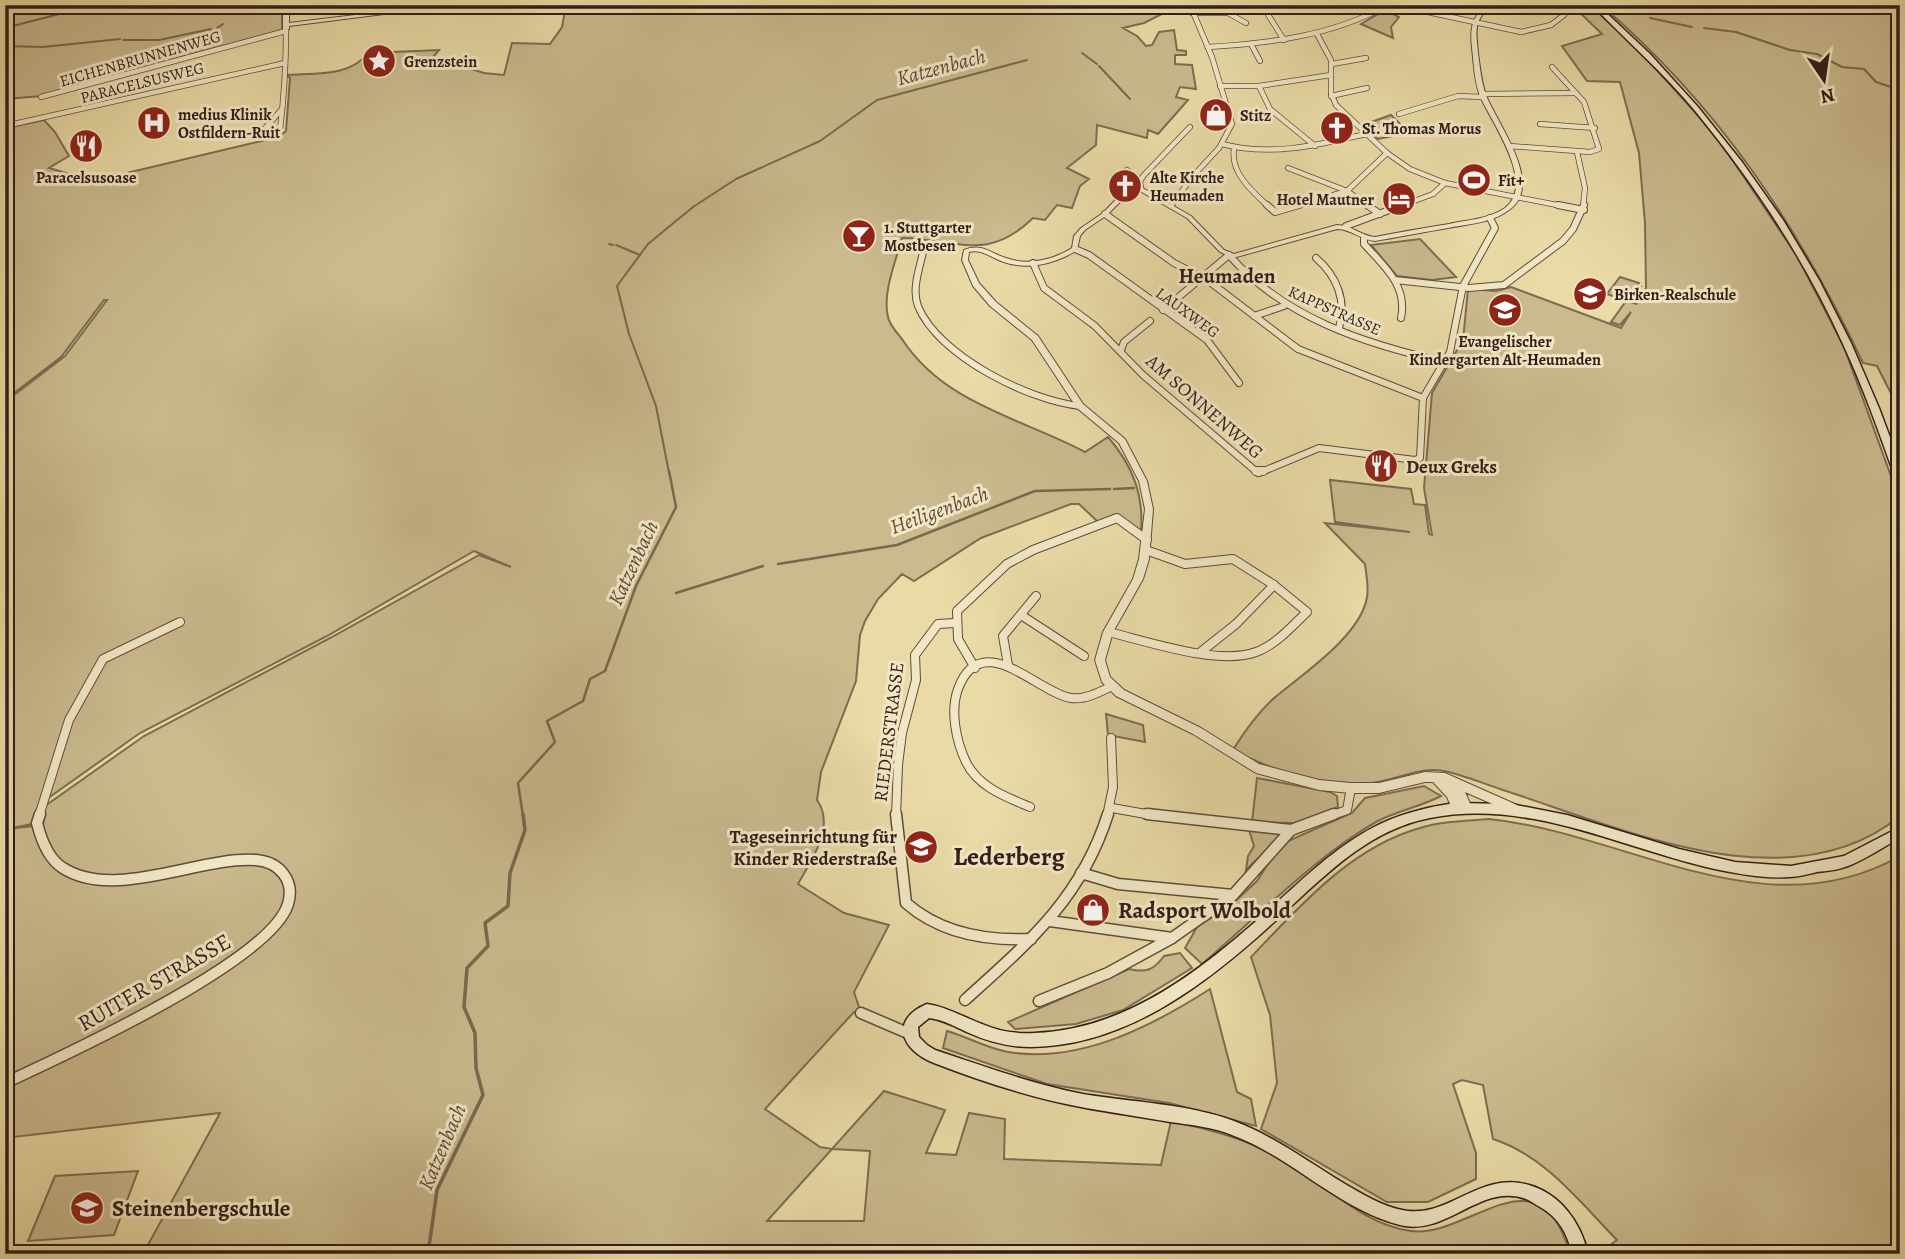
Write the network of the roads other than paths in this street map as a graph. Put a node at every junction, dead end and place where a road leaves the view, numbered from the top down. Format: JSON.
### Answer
{"nodes":[{"id":1,"x":286,"y":5,"type":"edge"},
{"id":2,"x":453,"y":5,"type":"edge"},
{"id":3,"x":1190,"y":5,"type":"edge"},
{"id":4,"x":1262,"y":5,"type":"edge"},
{"id":5,"x":1388,"y":5,"type":"edge"},
{"id":6,"x":1395,"y":5,"type":"edge"},
{"id":7,"x":1489,"y":5,"type":"edge"},
{"id":8,"x":1551,"y":5,"type":"edge"},
{"id":9,"x":1595,"y":5,"type":"edge"},
{"id":10,"x":1232,"y":6,"type":"edge"},
{"id":11,"x":1192,"y":13,"type":"junction"},
{"id":12,"x":1228,"y":13,"type":"junction"},
{"id":13,"x":1473,"y":20,"type":"junction"},
{"id":14,"x":1246,"y":23,"type":"dead end"},
{"id":15,"x":286,"y":28,"type":"junction"},
{"id":16,"x":1317,"y":34,"type":"junction"},
{"id":17,"x":1284,"y":40,"type":"junction"},
{"id":18,"x":1251,"y":44,"type":"junction"},
{"id":19,"x":1208,"y":47,"type":"junction"},
{"id":20,"x":1366,"y":58,"type":"dead end"},
{"id":21,"x":1260,"y":61,"type":"dead end"},
{"id":22,"x":285,"y":63,"type":"junction"},
{"id":23,"x":1332,"y":64,"type":"junction"},
{"id":24,"x":1552,"y":67,"type":"dead end"},
{"id":25,"x":1331,"y":75,"type":"junction"},
{"id":26,"x":1220,"y":86,"type":"junction"},
{"id":27,"x":1259,"y":86,"type":"junction"},
{"id":28,"x":1367,"y":88,"type":"dead end"},
{"id":29,"x":1576,"y":93,"type":"junction"},
{"id":30,"x":1483,"y":95,"type":"junction"},
{"id":31,"x":1331,"y":96,"type":"junction"},
{"id":32,"x":41,"y":97,"type":"dead end"},
{"id":33,"x":282,"y":109,"type":"junction"},
{"id":34,"x":1399,"y":114,"type":"dead end"},
{"id":35,"x":1540,"y":124,"type":"dead end"},
{"id":36,"x":5,"y":126,"type":"edge"},
{"id":37,"x":1191,"y":127,"type":"dead end"},
{"id":38,"x":1594,"y":128,"type":"junction"},
{"id":39,"x":1366,"y":134,"type":"junction"},
{"id":40,"x":1222,"y":144,"type":"junction"},
{"id":41,"x":1315,"y":146,"type":"junction"},
{"id":42,"x":1508,"y":146,"type":"junction"},
{"id":43,"x":1234,"y":149,"type":"junction"},
{"id":44,"x":1577,"y":152,"type":"junction"},
{"id":45,"x":1387,"y":153,"type":"junction"},
{"id":46,"x":1288,"y":168,"type":"dead end"},
{"id":47,"x":1128,"y":170,"type":"dead end"},
{"id":48,"x":1445,"y":183,"type":"junction"},
{"id":49,"x":1140,"y":185,"type":"junction"},
{"id":50,"x":1347,"y":191,"type":"junction"},
{"id":51,"x":1516,"y":197,"type":"junction"},
{"id":52,"x":1171,"y":206,"type":"junction"},
{"id":53,"x":1584,"y":210,"type":"junction"},
{"id":54,"x":1105,"y":214,"type":"junction"},
{"id":55,"x":1380,"y":214,"type":"junction"},
{"id":56,"x":1490,"y":218,"type":"junction"},
{"id":57,"x":1346,"y":226,"type":"junction"},
{"id":58,"x":1364,"y":239,"type":"junction"},
{"id":59,"x":921,"y":241,"type":"dead end"},
{"id":60,"x":1075,"y":249,"type":"junction"},
{"id":61,"x":1228,"y":255,"type":"junction"},
{"id":62,"x":1316,"y":258,"type":"dead end"},
{"id":63,"x":1033,"y":263,"type":"junction"},
{"id":64,"x":1201,"y":277,"type":"junction"},
{"id":65,"x":1395,"y":280,"type":"junction"},
{"id":66,"x":1463,"y":286,"type":"junction"},
{"id":67,"x":1284,"y":306,"type":"junction"},
{"id":68,"x":1163,"y":310,"type":"junction"},
{"id":69,"x":1254,"y":316,"type":"junction"},
{"id":70,"x":1401,"y":318,"type":"dead end"},
{"id":71,"x":1150,"y":321,"type":"dead end"},
{"id":72,"x":1339,"y":328,"type":"junction"},
{"id":73,"x":1121,"y":350,"type":"junction"},
{"id":74,"x":1446,"y":362,"type":"junction"},
{"id":75,"x":1239,"y":383,"type":"dead end"},
{"id":76,"x":1423,"y":398,"type":"junction"},
{"id":77,"x":1080,"y":406,"type":"junction"},
{"id":78,"x":1900,"y":477,"type":"edge"},
{"id":79,"x":1146,"y":545,"type":"junction"},
{"id":80,"x":1274,"y":585,"type":"junction"},
{"id":81,"x":1036,"y":596,"type":"dead end"},
{"id":82,"x":1021,"y":615,"type":"junction"},
{"id":83,"x":180,"y":622,"type":"dead end"},
{"id":84,"x":955,"y":623,"type":"junction"},
{"id":85,"x":1108,"y":632,"type":"junction"},
{"id":86,"x":1202,"y":651,"type":"junction"},
{"id":87,"x":1084,"y":656,"type":"dead end"},
{"id":88,"x":1008,"y":665,"type":"junction"},
{"id":89,"x":975,"y":668,"type":"junction"},
{"id":90,"x":1112,"y":686,"type":"junction"},
{"id":91,"x":1111,"y":738,"type":"dead end"},
{"id":92,"x":1436,"y":778,"type":"junction"},
{"id":93,"x":1454,"y":783,"type":"junction"},
{"id":94,"x":1351,"y":788,"type":"junction"},
{"id":95,"x":1030,"y":807,"type":"dead end"},
{"id":96,"x":1112,"y":808,"type":"junction"},
{"id":97,"x":1462,"y":808,"type":"junction"},
{"id":98,"x":1520,"y":811,"type":"junction"},
{"id":99,"x":1291,"y":830,"type":"junction"},
{"id":100,"x":1900,"y":832,"type":"edge"},
{"id":101,"x":1081,"y":873,"type":"junction"},
{"id":102,"x":1233,"y":895,"type":"junction"},
{"id":103,"x":1050,"y":920,"type":"junction"},
{"id":104,"x":1172,"y":938,"type":"junction"},
{"id":105,"x":1031,"y":939,"type":"junction"},
{"id":106,"x":965,"y":1000,"type":"dead end"},
{"id":107,"x":1040,"y":1001,"type":"dead end"},
{"id":108,"x":861,"y":1013,"type":"dead end"},
{"id":109,"x":909,"y":1034,"type":"junction"},
{"id":110,"x":5,"y":1083,"type":"edge"},
{"id":111,"x":1580,"y":1254,"type":"edge"}],
"edges":[{"from":1,"to":15,"type":"street"},
{"from":2,"to":15,"type":"street"},
{"from":3,"to":11,"type":"street"},
{"from":4,"to":17,"type":"street"},
{"from":5,"to":16,"type":"street"},
{"from":6,"to":13,"type":"street"},
{"from":7,"to":13,"type":"street"},
{"from":8,"to":13,"type":"street"},
{"from":9,"to":78,"type":"main road"},
{"from":10,"to":12,"type":"street"},
{"from":11,"to":12,"type":"street"},
{"from":11,"to":19,"type":"street"},
{"from":12,"to":14,"type":"street"},
{"from":13,"to":30,"type":"street"},
{"from":15,"to":22,"type":"street"},
{"from":15,"to":32,"type":"street","name":"EICHENBRUNNENWEG"},
{"from":16,"to":17,"type":"street"},
{"from":16,"to":23,"type":"street"},
{"from":17,"to":18,"type":"street"},
{"from":18,"to":19,"type":"street"},
{"from":18,"to":21,"type":"street"},
{"from":19,"to":26,"type":"street"},
{"from":20,"to":23,"type":"street"},
{"from":22,"to":33,"type":"street"},
{"from":22,"to":36,"type":"street","name":"PARACELSUSWEG"},
{"from":23,"to":25,"type":"street"},
{"from":24,"to":29,"type":"street"},
{"from":25,"to":27,"type":"street"},
{"from":25,"to":31,"type":"street"},
{"from":26,"to":27,"type":"street"},
{"from":26,"to":40,"type":"street"},
{"from":27,"to":41,"type":"street"},
{"from":28,"to":31,"type":"street"},
{"from":29,"to":30,"type":"street"},
{"from":29,"to":38,"type":"street"},
{"from":30,"to":34,"type":"street"},
{"from":30,"to":42,"type":"street"},
{"from":31,"to":39,"type":"street"},
{"from":33,"to":33,"type":"street"},
{"from":35,"to":38,"type":"street"},
{"from":37,"to":49,"type":"street"},
{"from":38,"to":44,"type":"street"},
{"from":39,"to":41,"type":"street"},
{"from":39,"to":45,"type":"street"},
{"from":40,"to":43,"type":"street"},
{"from":40,"to":52,"type":"street"},
{"from":41,"to":43,"type":"street"},
{"from":42,"to":44,"type":"street"},
{"from":42,"to":51,"type":"street"},
{"from":43,"to":50,"type":"street"},
{"from":44,"to":53,"type":"street"},
{"from":45,"to":48,"type":"street"},
{"from":45,"to":50,"type":"street"},
{"from":46,"to":50,"type":"street"},
{"from":47,"to":49,"type":"street"},
{"from":48,"to":51,"type":"street"},
{"from":48,"to":55,"type":"street"},
{"from":49,"to":52,"type":"street"},
{"from":49,"to":54,"type":"street"},
{"from":50,"to":55,"type":"street"},
{"from":51,"to":53,"type":"street"},
{"from":51,"to":56,"type":"street"},
{"from":52,"to":61,"type":"street"},
{"from":53,"to":66,"type":"street"},
{"from":54,"to":60,"type":"street"},
{"from":54,"to":64,"type":"street"},
{"from":55,"to":57,"type":"street"},
{"from":56,"to":58,"type":"street"},
{"from":56,"to":66,"type":"street"},
{"from":57,"to":58,"type":"street"},
{"from":57,"to":61,"type":"street"},
{"from":58,"to":65,"type":"street"},
{"from":59,"to":77,"type":"street"},
{"from":60,"to":63,"type":"street"},
{"from":60,"to":68,"type":"street","name":"LAUXWEG"},
{"from":61,"to":64,"type":"street"},
{"from":61,"to":67,"type":"street","name":"KAPPSTRASSE"},
{"from":62,"to":72,"type":"street"},
{"from":63,"to":73,"type":"street","name":"AM SONNENWEG"},
{"from":63,"to":77,"type":"street"},
{"from":64,"to":68,"type":"street"},
{"from":64,"to":69,"type":"street"},
{"from":65,"to":66,"type":"street"},
{"from":65,"to":70,"type":"street"},
{"from":66,"to":74,"type":"street"},
{"from":67,"to":69,"type":"street"},
{"from":67,"to":72,"type":"street","name":"KAPPSTRASSE"},
{"from":68,"to":75,"type":"street","name":"LAUXWEG"},
{"from":69,"to":76,"type":"street"},
{"from":71,"to":73,"type":"street"},
{"from":72,"to":74,"type":"street","name":"KAPPSTRASSE"},
{"from":73,"to":76,"type":"street","name":"AM SONNENWEG"},
{"from":74,"to":76,"type":"street"},
{"from":77,"to":79,"type":"street"},
{"from":79,"to":80,"type":"street"},
{"from":79,"to":84,"type":"street"},
{"from":79,"to":85,"type":"street"},
{"from":80,"to":86,"type":"street"},
{"from":80,"to":86,"type":"street"},
{"from":81,"to":82,"type":"street"},
{"from":82,"to":87,"type":"street"},
{"from":82,"to":88,"type":"street"},
{"from":83,"to":110,"type":"street","name":"RUITER STRASSE"},
{"from":84,"to":89,"type":"street"},
{"from":84,"to":105,"type":"street","name":"RIEDERSTRASSE"},
{"from":85,"to":86,"type":"street"},
{"from":85,"to":90,"type":"street"},
{"from":88,"to":89,"type":"street"},
{"from":88,"to":90,"type":"street"},
{"from":89,"to":95,"type":"street"},
{"from":90,"to":94,"type":"street"},
{"from":91,"to":96,"type":"street"},
{"from":92,"to":93,"type":"street"},
{"from":92,"to":94,"type":"street"},
{"from":92,"to":97,"type":"street"},
{"from":93,"to":97,"type":"street"},
{"from":93,"to":98,"type":"street"},
{"from":94,"to":99,"type":"street"},
{"from":96,"to":99,"type":"street"},
{"from":96,"to":101,"type":"street"},
{"from":97,"to":98,"type":"main road"},
{"from":97,"to":109,"type":"main road"},
{"from":98,"to":100,"type":"main road"},
{"from":99,"to":102,"type":"street"},
{"from":101,"to":102,"type":"street"},
{"from":101,"to":103,"type":"street"},
{"from":102,"to":104,"type":"street"},
{"from":103,"to":104,"type":"street"},
{"from":103,"to":105,"type":"street"},
{"from":104,"to":107,"type":"street"},
{"from":105,"to":106,"type":"street"},
{"from":108,"to":109,"type":"street"},
{"from":109,"to":111,"type":"main road"}]}
